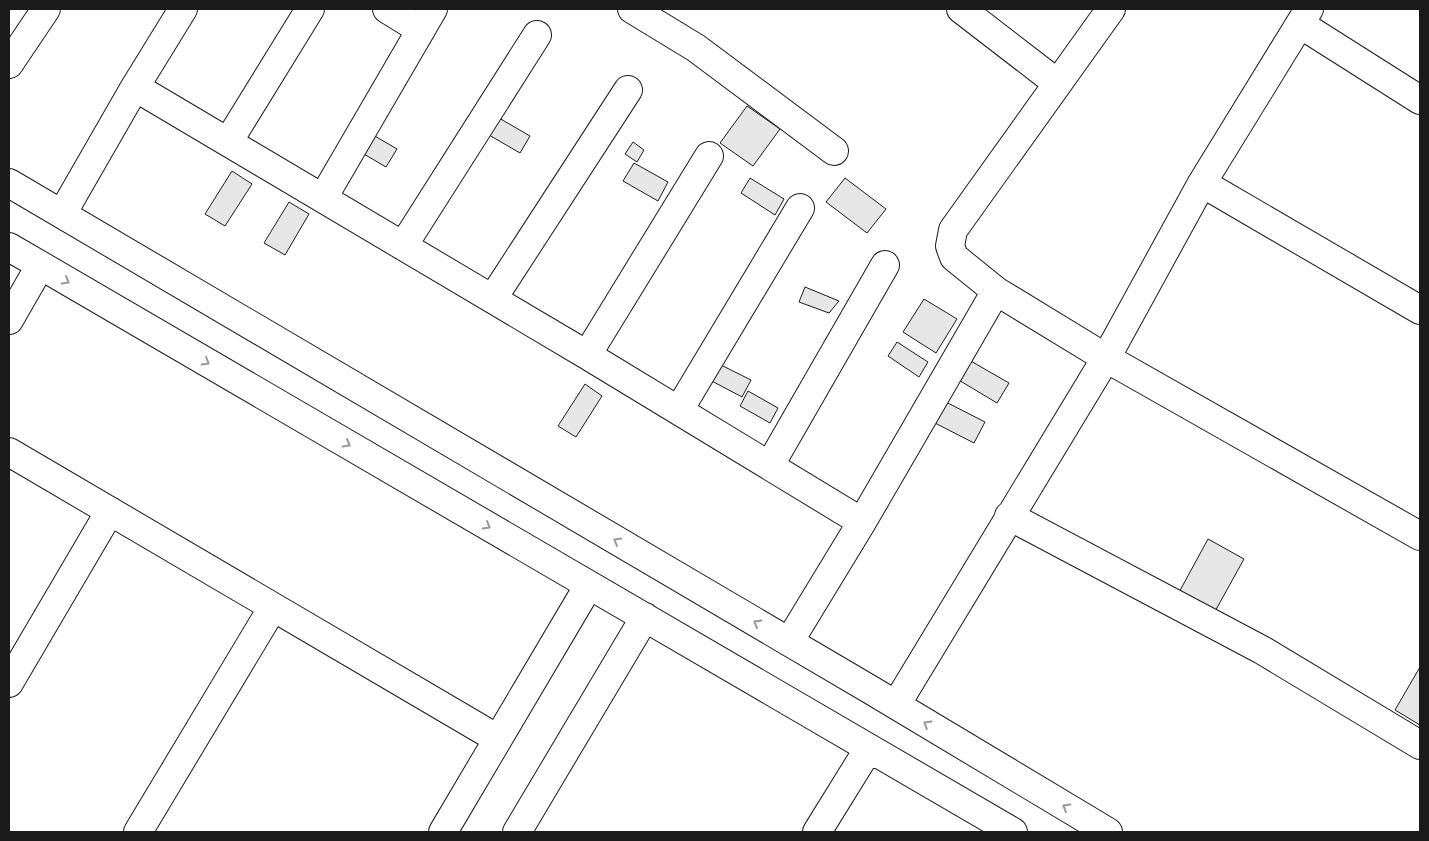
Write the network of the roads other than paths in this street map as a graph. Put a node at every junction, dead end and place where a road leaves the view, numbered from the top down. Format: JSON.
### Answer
{"nodes":[{"id":1,"x":46,"y":9,"type":"edge"},
{"id":2,"x":183,"y":9,"type":"edge"},
{"id":3,"x":310,"y":9,"type":"edge"},
{"id":4,"x":386,"y":9,"type":"edge"},
{"id":5,"x":632,"y":9,"type":"edge"},
{"id":6,"x":961,"y":9,"type":"edge"},
{"id":7,"x":1111,"y":9,"type":"edge"},
{"id":8,"x":1304,"y":16,"type":"edge"},
{"id":9,"x":427,"y":19,"type":"edge"},
{"id":10,"x":538,"y":35,"type":"dead end"},
{"id":11,"x":9,"y":64,"type":"edge"},
{"id":12,"x":1057,"y":83,"type":"junction"},
{"id":13,"x":135,"y":87,"type":"junction"},
{"id":14,"x":628,"y":90,"type":"dead end"},
{"id":15,"x":1420,"y":100,"type":"edge"},
{"id":16,"x":228,"y":142,"type":"junction"},
{"id":17,"x":834,"y":151,"type":"dead end"},
{"id":18,"x":709,"y":156,"type":"dead end"},
{"id":19,"x":9,"y":183,"type":"edge"},
{"id":20,"x":1202,"y":183,"type":"junction"},
{"id":21,"x":323,"y":198,"type":"junction"},
{"id":22,"x":800,"y":208,"type":"dead end"},
{"id":23,"x":62,"y":214,"type":"junction"},
{"id":24,"x":403,"y":246,"type":"junction"},
{"id":25,"x":9,"y":248,"type":"edge"},
{"id":26,"x":885,"y":265,"type":"dead end"},
{"id":27,"x":40,"y":266,"type":"junction"},
{"id":28,"x":996,"y":291,"type":"junction"},
{"id":29,"x":493,"y":298,"type":"junction"},
{"id":30,"x":1420,"y":310,"type":"edge"},
{"id":31,"x":9,"y":320,"type":"edge"},
{"id":32,"x":588,"y":355,"type":"junction"},
{"id":33,"x":1106,"y":358,"type":"junction"},
{"id":34,"x":679,"y":410,"type":"junction"},
{"id":35,"x":9,"y":452,"type":"edge"},
{"id":36,"x":770,"y":465,"type":"junction"},
{"id":37,"x":110,"y":511,"type":"junction"},
{"id":38,"x":1010,"y":516,"type":"junction"},
{"id":39,"x":862,"y":522,"type":"junction"},
{"id":40,"x":1420,"y":536,"type":"edge"},
{"id":41,"x":589,"y":585,"type":"junction"},
{"id":42,"x":273,"y":606,"type":"junction"},
{"id":43,"x":645,"y":618,"type":"junction"},
{"id":44,"x":789,"y":642,"type":"junction"},
{"id":45,"x":9,"y":683,"type":"edge"},
{"id":46,"x":896,"y":705,"type":"junction"},
{"id":47,"x":498,"y":740,"type":"junction"},
{"id":48,"x":1420,"y":744,"type":"edge"},
{"id":49,"x":869,"y":748,"type":"junction"},
{"id":50,"x":824,"y":830,"type":"edge"},
{"id":51,"x":138,"y":832,"type":"edge"},
{"id":52,"x":444,"y":832,"type":"edge"},
{"id":53,"x":517,"y":832,"type":"edge"},
{"id":54,"x":1013,"y":832,"type":"edge"},
{"id":55,"x":1108,"y":832,"type":"edge"}],
"edges":[{"from":1,"to":11,"type":"street"},
{"from":2,"to":13,"type":"street"},
{"from":3,"to":16,"type":"street"},
{"from":4,"to":9,"type":"street"},
{"from":5,"to":17,"type":"street"},
{"from":6,"to":12,"type":"street"},
{"from":7,"to":12,"type":"street"},
{"from":8,"to":15,"type":"street"},
{"from":8,"to":20,"type":"street"},
{"from":9,"to":21,"type":"street"},
{"from":10,"to":24,"type":"street"},
{"from":12,"to":28,"type":"street"},
{"from":13,"to":16,"type":"street"},
{"from":13,"to":23,"type":"street"},
{"from":14,"to":29,"type":"street"},
{"from":16,"to":21,"type":"street"},
{"from":18,"to":32,"type":"street"},
{"from":19,"to":23,"type":"street"},
{"from":20,"to":30,"type":"street"},
{"from":20,"to":33,"type":"street"},
{"from":21,"to":24,"type":"street"},
{"from":22,"to":34,"type":"street"},
{"from":44,"to":23,"type":"street","one_way":true},
{"from":24,"to":29,"type":"street"},
{"from":25,"to":27,"type":"street"},
{"from":26,"to":36,"type":"street"},
{"from":27,"to":31,"type":"street"},
{"from":27,"to":41,"type":"street","one_way":true},
{"from":28,"to":33,"type":"street"},
{"from":28,"to":39,"type":"street"},
{"from":29,"to":32,"type":"street"},
{"from":32,"to":34,"type":"street"},
{"from":33,"to":38,"type":"street"},
{"from":33,"to":40,"type":"street"},
{"from":34,"to":36,"type":"street"},
{"from":35,"to":37,"type":"street"},
{"from":36,"to":39,"type":"street"},
{"from":37,"to":42,"type":"street"},
{"from":37,"to":45,"type":"street"},
{"from":38,"to":46,"type":"street"},
{"from":38,"to":48,"type":"street"},
{"from":39,"to":44,"type":"street"},
{"from":41,"to":43,"type":"street"},
{"from":41,"to":47,"type":"street"},
{"from":42,"to":47,"type":"street"},
{"from":42,"to":51,"type":"street"},
{"from":43,"to":49,"type":"street"},
{"from":43,"to":53,"type":"street"},
{"from":44,"to":46,"type":"street"},
{"from":55,"to":46,"type":"street","one_way":true},
{"from":47,"to":52,"type":"street"},
{"from":49,"to":50,"type":"street"},
{"from":49,"to":54,"type":"street"}]}
